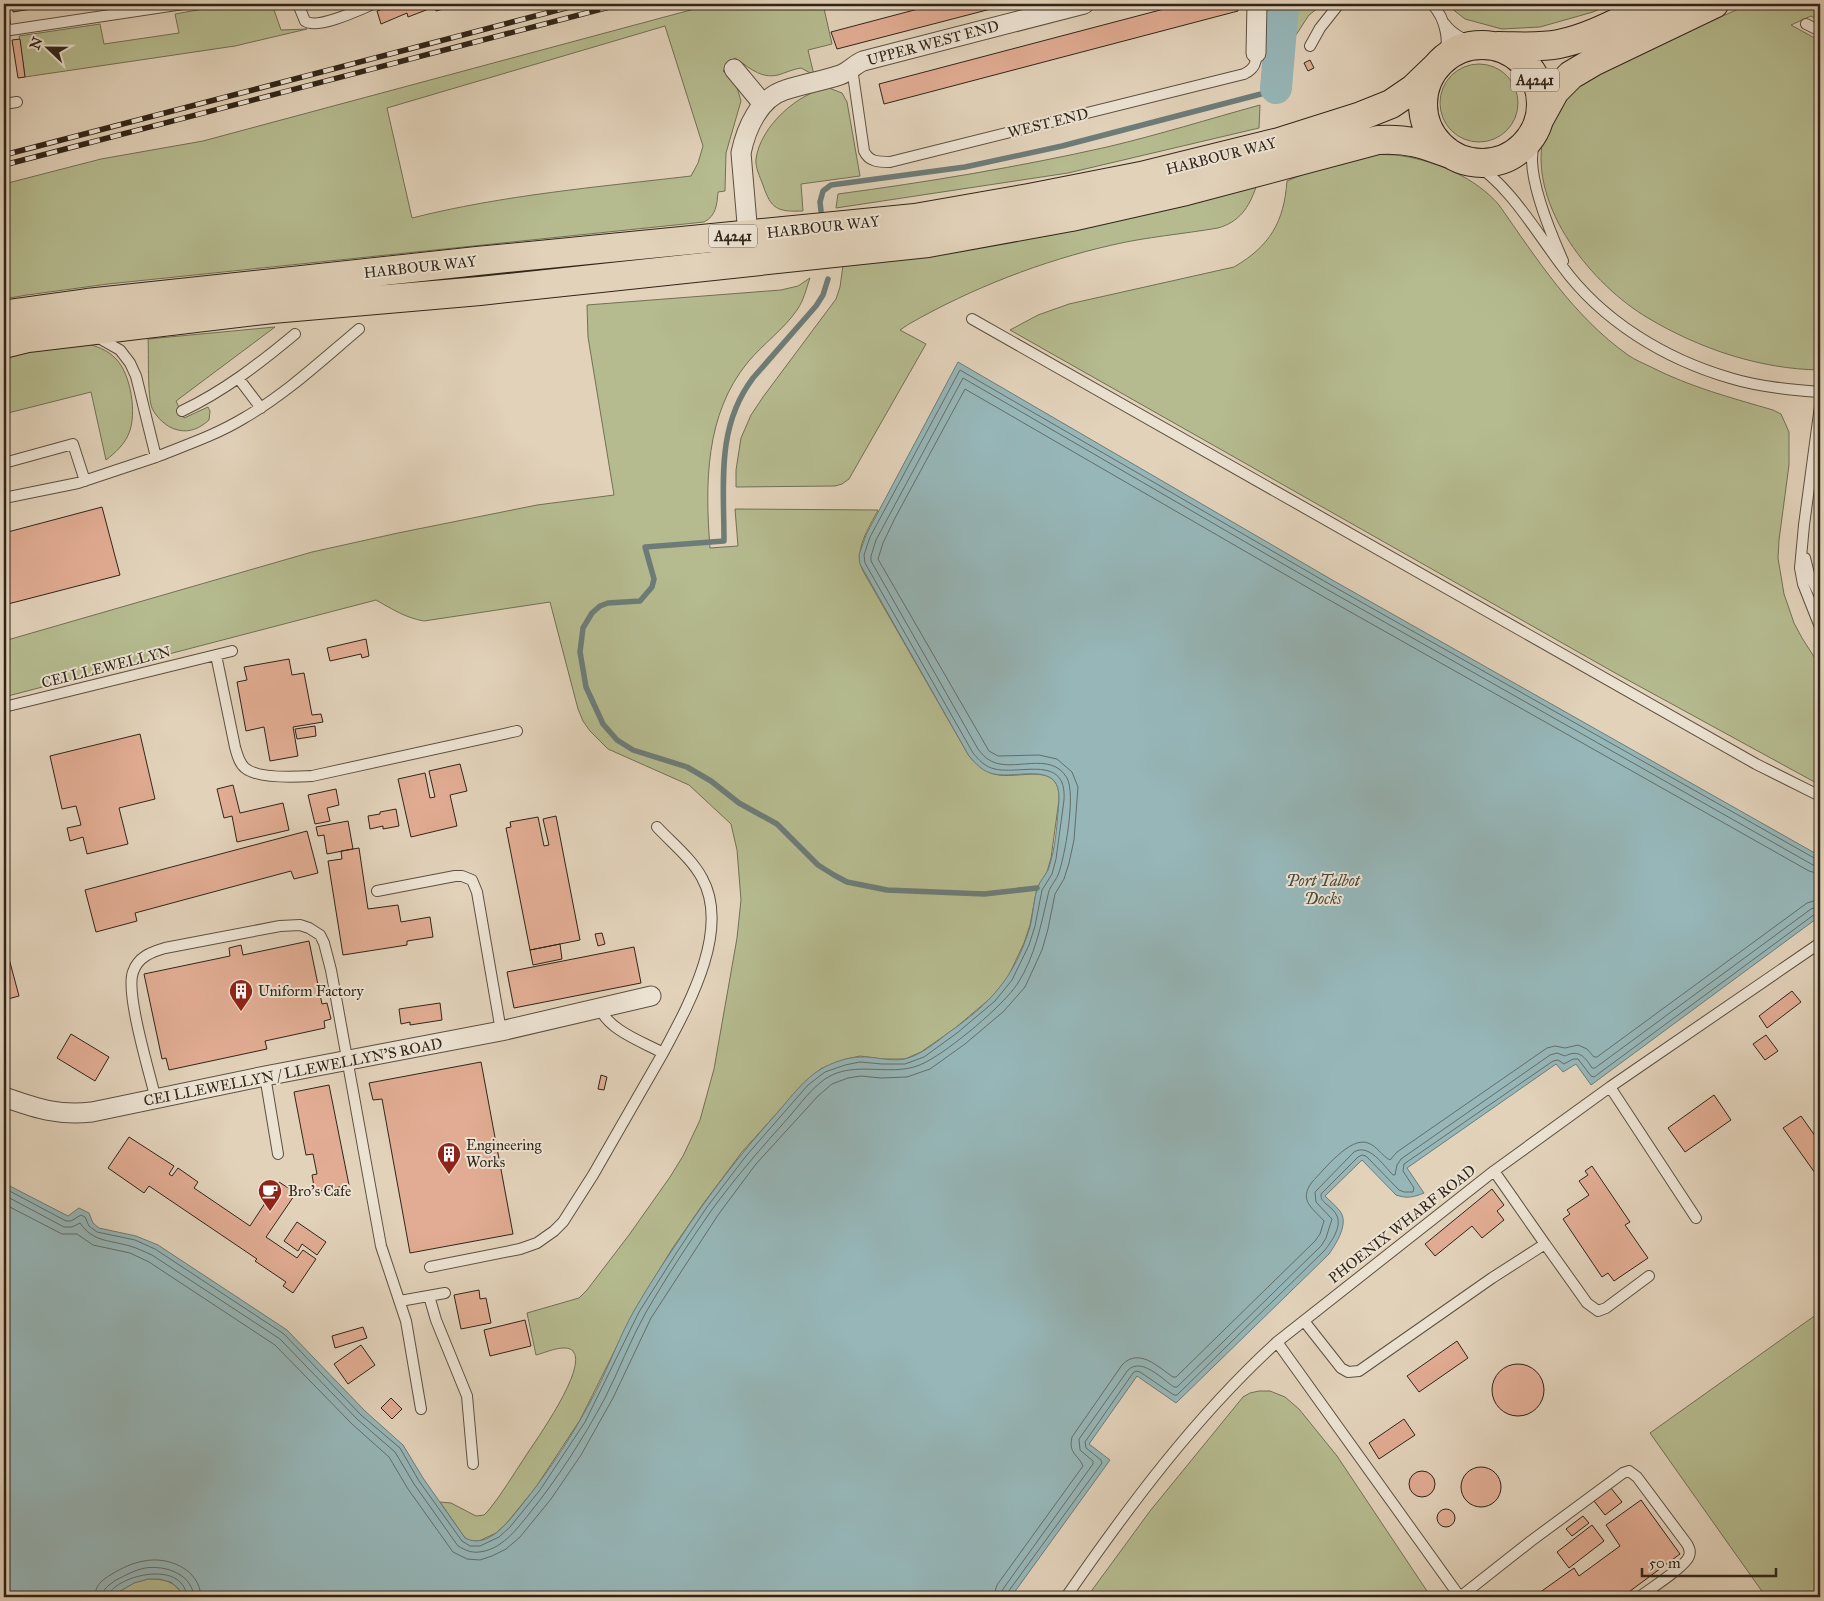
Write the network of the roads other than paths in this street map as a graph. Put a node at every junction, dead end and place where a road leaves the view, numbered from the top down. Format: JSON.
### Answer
{"nodes":[{"id":1,"x":183,"y":4,"type":"edge"},
{"id":2,"x":298,"y":4,"type":"edge"},
{"id":3,"x":373,"y":4,"type":"edge"},
{"id":4,"x":1084,"y":4,"type":"edge"},
{"id":5,"x":1257,"y":4,"type":"edge"},
{"id":6,"x":1339,"y":4,"type":"edge"},
{"id":7,"x":1432,"y":4,"type":"edge"},
{"id":8,"x":1656,"y":4,"type":"edge"},
{"id":9,"x":1714,"y":4,"type":"edge"},
{"id":10,"x":4,"y":16,"type":"edge"},
{"id":11,"x":1442,"y":19,"type":"junction"},
{"id":12,"x":1806,"y":24,"type":"dead end"},
{"id":13,"x":5,"y":31,"type":"edge"},
{"id":14,"x":1820,"y":31,"type":"edge"},
{"id":15,"x":1310,"y":46,"type":"dead end"},
{"id":16,"x":1486,"y":46,"type":"junction"},
{"id":17,"x":1256,"y":53,"type":"joint"},
{"id":18,"x":1439,"y":64,"type":"junction"},
{"id":19,"x":734,"y":69,"type":"dead end"},
{"id":20,"x":847,"y":71,"type":"junction"},
{"id":21,"x":17,"y":102,"type":"dead end"},
{"id":22,"x":4,"y":104,"type":"edge"},
{"id":23,"x":763,"y":104,"type":"junction"},
{"id":24,"x":1538,"y":122,"type":"junction"},
{"id":25,"x":1461,"y":158,"type":"junction"},
{"id":26,"x":748,"y":235,"type":"junction"},
{"id":27,"x":1568,"y":274,"type":"junction"},
{"id":28,"x":4,"y":316,"type":"edge"},
{"id":29,"x":972,"y":319,"type":"dead end"},
{"id":30,"x":359,"y":329,"type":"dead end"},
{"id":31,"x":85,"y":332,"type":"junction"},
{"id":32,"x":295,"y":334,"type":"dead end"},
{"id":33,"x":4,"y":344,"type":"edge"},
{"id":34,"x":239,"y":379,"type":"junction"},
{"id":35,"x":1820,"y":392,"type":"edge"},
{"id":36,"x":1820,"y":406,"type":"edge"},
{"id":37,"x":261,"y":408,"type":"junction"},
{"id":38,"x":182,"y":411,"type":"dead end"},
{"id":39,"x":156,"y":457,"type":"junction"},
{"id":40,"x":4,"y":463,"type":"edge"},
{"id":41,"x":85,"y":481,"type":"junction"},
{"id":42,"x":4,"y":498,"type":"edge"},
{"id":43,"x":1804,"y":525,"type":"junction"},
{"id":44,"x":1820,"y":596,"type":"edge"},
{"id":45,"x":1820,"y":627,"type":"edge"},
{"id":46,"x":232,"y":651,"type":"dead end"},
{"id":47,"x":216,"y":655,"type":"junction"},
{"id":48,"x":4,"y":707,"type":"edge"},
{"id":49,"x":517,"y":732,"type":"dead end"},
{"id":50,"x":1820,"y":796,"type":"edge"},
{"id":51,"x":657,"y":827,"type":"dead end"},
{"id":52,"x":377,"y":890,"type":"dead end"},
{"id":53,"x":1820,"y":943,"type":"edge"},
{"id":54,"x":651,"y":996,"type":"dead end"},
{"id":55,"x":591,"y":1010,"type":"junction"},
{"id":56,"x":501,"y":1030,"type":"junction"},
{"id":57,"x":663,"y":1053,"type":"junction"},
{"id":58,"x":348,"y":1060,"type":"junction"},
{"id":59,"x":265,"y":1076,"type":"junction"},
{"id":60,"x":1610,"y":1087,"type":"junction"},
{"id":61,"x":4,"y":1097,"type":"edge"},
{"id":62,"x":156,"y":1100,"type":"junction"},
{"id":63,"x":278,"y":1154,"type":"dead end"},
{"id":64,"x":1494,"y":1171,"type":"junction"},
{"id":65,"x":1696,"y":1218,"type":"dead end"},
{"id":66,"x":1545,"y":1244,"type":"junction"},
{"id":67,"x":430,"y":1267,"type":"dead end"},
{"id":68,"x":1649,"y":1276,"type":"dead end"},
{"id":69,"x":445,"y":1293,"type":"dead end"},
{"id":70,"x":429,"y":1296,"type":"junction"},
{"id":71,"x":400,"y":1301,"type":"junction"},
{"id":72,"x":1304,"y":1321,"type":"junction"},
{"id":73,"x":1277,"y":1342,"type":"junction"},
{"id":74,"x":421,"y":1409,"type":"dead end"},
{"id":75,"x":473,"y":1464,"type":"dead end"},
{"id":76,"x":1066,"y":1597,"type":"edge"},
{"id":77,"x":1460,"y":1597,"type":"edge"},
{"id":78,"x":1639,"y":1597,"type":"edge"}],
"edges":[{"from":1,"to":13,"type":"lane"},
{"from":2,"to":3,"type":"lane"},
{"from":4,"to":20,"type":"street","name":"UPPER WEST END"},
{"from":5,"to":17,"type":"street","name":"WEST END"},
{"from":6,"to":15,"type":"lane"},
{"from":7,"to":11,"type":"lane"},
{"from":8,"to":16,"type":"main road","number":"A4241"},
{"from":9,"to":24,"type":"main road","number":"A4241"},
{"from":10,"to":13,"type":"lane"},
{"from":11,"to":16,"type":"lane"},
{"from":11,"to":18,"type":"lane"},
{"from":12,"to":14,"type":"lane"},
{"from":16,"to":18,"type":"main road","number":"A4241"},
{"from":16,"to":24,"type":"main road","number":"A4241"},
{"from":17,"to":20,"type":"lane","name":"WEST END"},
{"from":18,"to":25,"type":"main road"},
{"from":18,"to":26,"type":"main road","name":"HARBOUR WAY","number":"A4241"},
{"from":19,"to":23,"type":"street"},
{"from":20,"to":23,"type":"street","name":"UPPER WEST END"},
{"from":21,"to":22,"type":"lane"},
{"from":23,"to":26,"type":"street"},
{"from":24,"to":25,"type":"main road","number":"A4241"},
{"from":24,"to":27,"type":"lane"},
{"from":25,"to":27,"type":"lane"},
{"from":25,"to":31,"type":"main road","name":"HARBOUR WAY","number":"A4241"},
{"from":26,"to":28,"type":"main road","name":"HARBOUR WAY","number":"A4241"},
{"from":27,"to":35,"type":"lane"},
{"from":29,"to":50,"type":"lane"},
{"from":30,"to":37,"type":"lane"},
{"from":31,"to":33,"type":"main road","name":"HARBOUR WAY","number":"A4241"},
{"from":31,"to":39,"type":"lane"},
{"from":32,"to":34,"type":"lane"},
{"from":34,"to":37,"type":"lane"},
{"from":34,"to":38,"type":"lane"},
{"from":36,"to":43,"type":"lane"},
{"from":37,"to":39,"type":"lane"},
{"from":39,"to":41,"type":"lane"},
{"from":40,"to":41,"type":"lane"},
{"from":41,"to":42,"type":"lane"},
{"from":43,"to":44,"type":"lane"},
{"from":43,"to":45,"type":"lane"},
{"from":46,"to":47,"type":"lane","name":"CEI LLEWELLYN"},
{"from":47,"to":48,"type":"lane","name":"CEI LLEWELLYN"},
{"from":47,"to":49,"type":"lane"},
{"from":51,"to":57,"type":"lane"},
{"from":52,"to":56,"type":"lane"},
{"from":53,"to":60,"type":"lane","name":"PHOENIX WHARF ROAD"},
{"from":54,"to":55,"type":"street","name":"CEI LLEWELLYN / LLEWELLYN'S ROAD"},
{"from":55,"to":56,"type":"street","name":"CEI LLEWELLYN / LLEWELLYN'S ROAD"},
{"from":55,"to":57,"type":"lane"},
{"from":56,"to":58,"type":"street","name":"CEI LLEWELLYN / LLEWELLYN'S ROAD"},
{"from":57,"to":67,"type":"lane"},
{"from":58,"to":59,"type":"street","name":"CEI LLEWELLYN / LLEWELLYN'S ROAD"},
{"from":58,"to":62,"type":"lane"},
{"from":58,"to":71,"type":"lane"},
{"from":59,"to":62,"type":"street","name":"CEI LLEWELLYN / LLEWELLYN'S ROAD"},
{"from":59,"to":63,"type":"lane"},
{"from":60,"to":64,"type":"lane","name":"PHOENIX WHARF ROAD"},
{"from":60,"to":65,"type":"lane"},
{"from":61,"to":62,"type":"street","name":"CEI LLEWELLYN / LLEWELLYN'S ROAD"},
{"from":64,"to":66,"type":"lane"},
{"from":64,"to":72,"type":"lane","name":"PHOENIX WHARF ROAD"},
{"from":66,"to":68,"type":"lane"},
{"from":66,"to":72,"type":"lane"},
{"from":69,"to":70,"type":"lane"},
{"from":70,"to":71,"type":"lane"},
{"from":70,"to":75,"type":"lane"},
{"from":71,"to":74,"type":"lane"},
{"from":72,"to":73,"type":"lane","name":"PHOENIX WHARF ROAD"},
{"from":73,"to":76,"type":"lane","name":"PHOENIX WHARF ROAD"},
{"from":73,"to":77,"type":"lane"},
{"from":77,"to":78,"type":"lane"}]}
